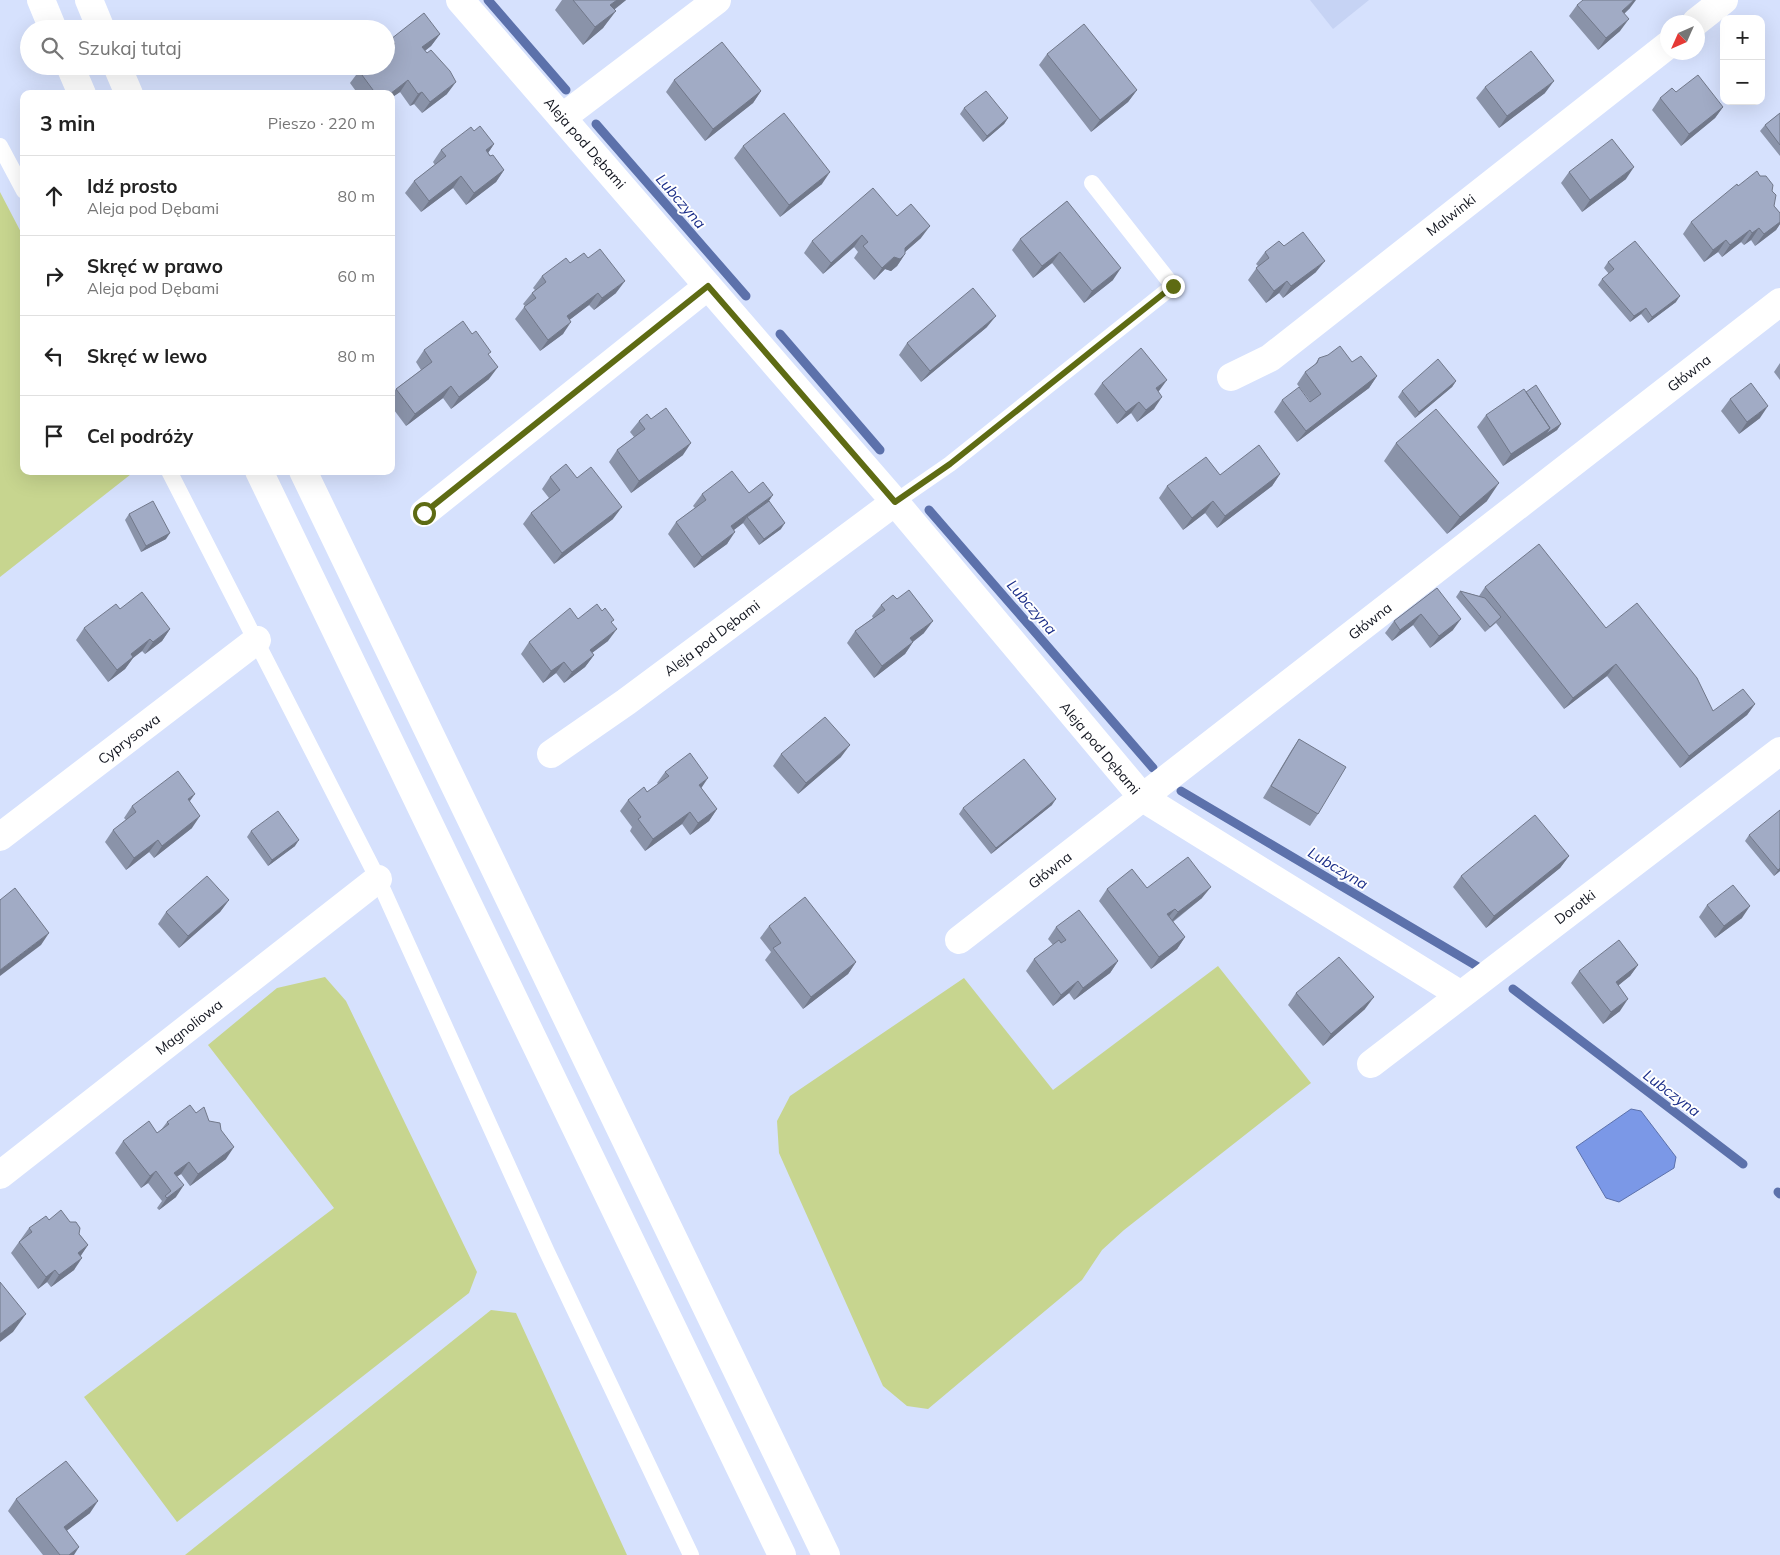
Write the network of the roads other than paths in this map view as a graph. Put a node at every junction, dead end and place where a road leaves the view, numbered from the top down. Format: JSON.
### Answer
{"nodes":[{"id":1,"x":41,"y":0,"type":"edge"},
{"id":2,"x":89,"y":0,"type":"edge"},
{"id":3,"x":460,"y":0,"type":"edge"},
{"id":4,"x":717,"y":0,"type":"edge"},
{"id":5,"x":1724,"y":0,"type":"edge"},
{"id":6,"x":1705,"y":15,"type":"edge"},
{"id":7,"x":49,"y":20,"type":"edge"},
{"id":8,"x":97,"y":20,"type":"edge"},
{"id":9,"x":1660,"y":51,"type":"edge"},
{"id":10,"x":74,"y":75,"type":"edge"},
{"id":11,"x":121,"y":75,"type":"edge"},
{"id":12,"x":80,"y":90,"type":"edge"},
{"id":13,"x":127,"y":90,"type":"edge"},
{"id":14,"x":563,"y":117,"type":"junction"},
{"id":15,"x":0,"y":146,"type":"edge"},
{"id":16,"x":1092,"y":183,"type":"dead end"},
{"id":17,"x":20,"y":184,"type":"edge"},
{"id":18,"x":708,"y":286,"type":"junction"},
{"id":19,"x":1780,"y":302,"type":"edge"},
{"id":20,"x":1230,"y":377,"type":"dead end"},
{"id":21,"x":171,"y":475,"type":"edge"},
{"id":22,"x":261,"y":475,"type":"edge"},
{"id":23,"x":305,"y":475,"type":"edge"},
{"id":24,"x":895,"y":502,"type":"junction"},
{"id":25,"x":424,"y":513,"type":"dead end"},
{"id":26,"x":257,"y":640,"type":"junction"},
{"id":27,"x":1780,"y":751,"type":"edge"},
{"id":28,"x":552,"y":754,"type":"dead end"},
{"id":29,"x":1142,"y":798,"type":"junction"},
{"id":30,"x":0,"y":838,"type":"edge"},
{"id":31,"x":378,"y":879,"type":"junction"},
{"id":32,"x":959,"y":940,"type":"dead end"},
{"id":33,"x":1461,"y":994,"type":"junction"},
{"id":34,"x":1371,"y":1064,"type":"dead end"},
{"id":35,"x":0,"y":1175,"type":"edge"},
{"id":36,"x":691,"y":1555,"type":"edge"},
{"id":37,"x":782,"y":1555,"type":"edge"},
{"id":38,"x":826,"y":1555,"type":"edge"}],
"edges":[{"from":1,"to":7,"type":"street"},
{"from":2,"to":8,"type":"street"},
{"from":3,"to":14,"type":"street","name":"Aleja pod Dębami"},
{"from":4,"to":14,"type":"street"},
{"from":5,"to":6,"type":"street"},
{"from":9,"to":20,"type":"street","name":"Malwinki"},
{"from":10,"to":12,"type":"street"},
{"from":11,"to":13,"type":"street"},
{"from":14,"to":18,"type":"street","name":"Aleja pod Dębami"},
{"from":15,"to":17,"type":"lane"},
{"from":16,"to":24,"type":"lane"},
{"from":18,"to":24,"type":"street","name":"Aleja pod Dębami"},
{"from":18,"to":25,"type":"street"},
{"from":19,"to":29,"type":"street","name":"Główna"},
{"from":21,"to":26,"type":"lane"},
{"from":22,"to":37,"type":"street"},
{"from":23,"to":38,"type":"street"},
{"from":24,"to":28,"type":"street","name":"Aleja pod Dębami"},
{"from":24,"to":29,"type":"street","name":"Aleja pod Dębami"},
{"from":26,"to":30,"type":"street","name":"Cyprysowa"},
{"from":26,"to":31,"type":"lane"},
{"from":27,"to":33,"type":"street","name":"Dorotki"},
{"from":29,"to":32,"type":"street","name":"Główna"},
{"from":29,"to":33,"type":"street","name":"Aleja pod Dębami"},
{"from":31,"to":35,"type":"street","name":"Magnoliowa"},
{"from":31,"to":36,"type":"lane"},
{"from":33,"to":34,"type":"street","name":"Dorotki"}]}
